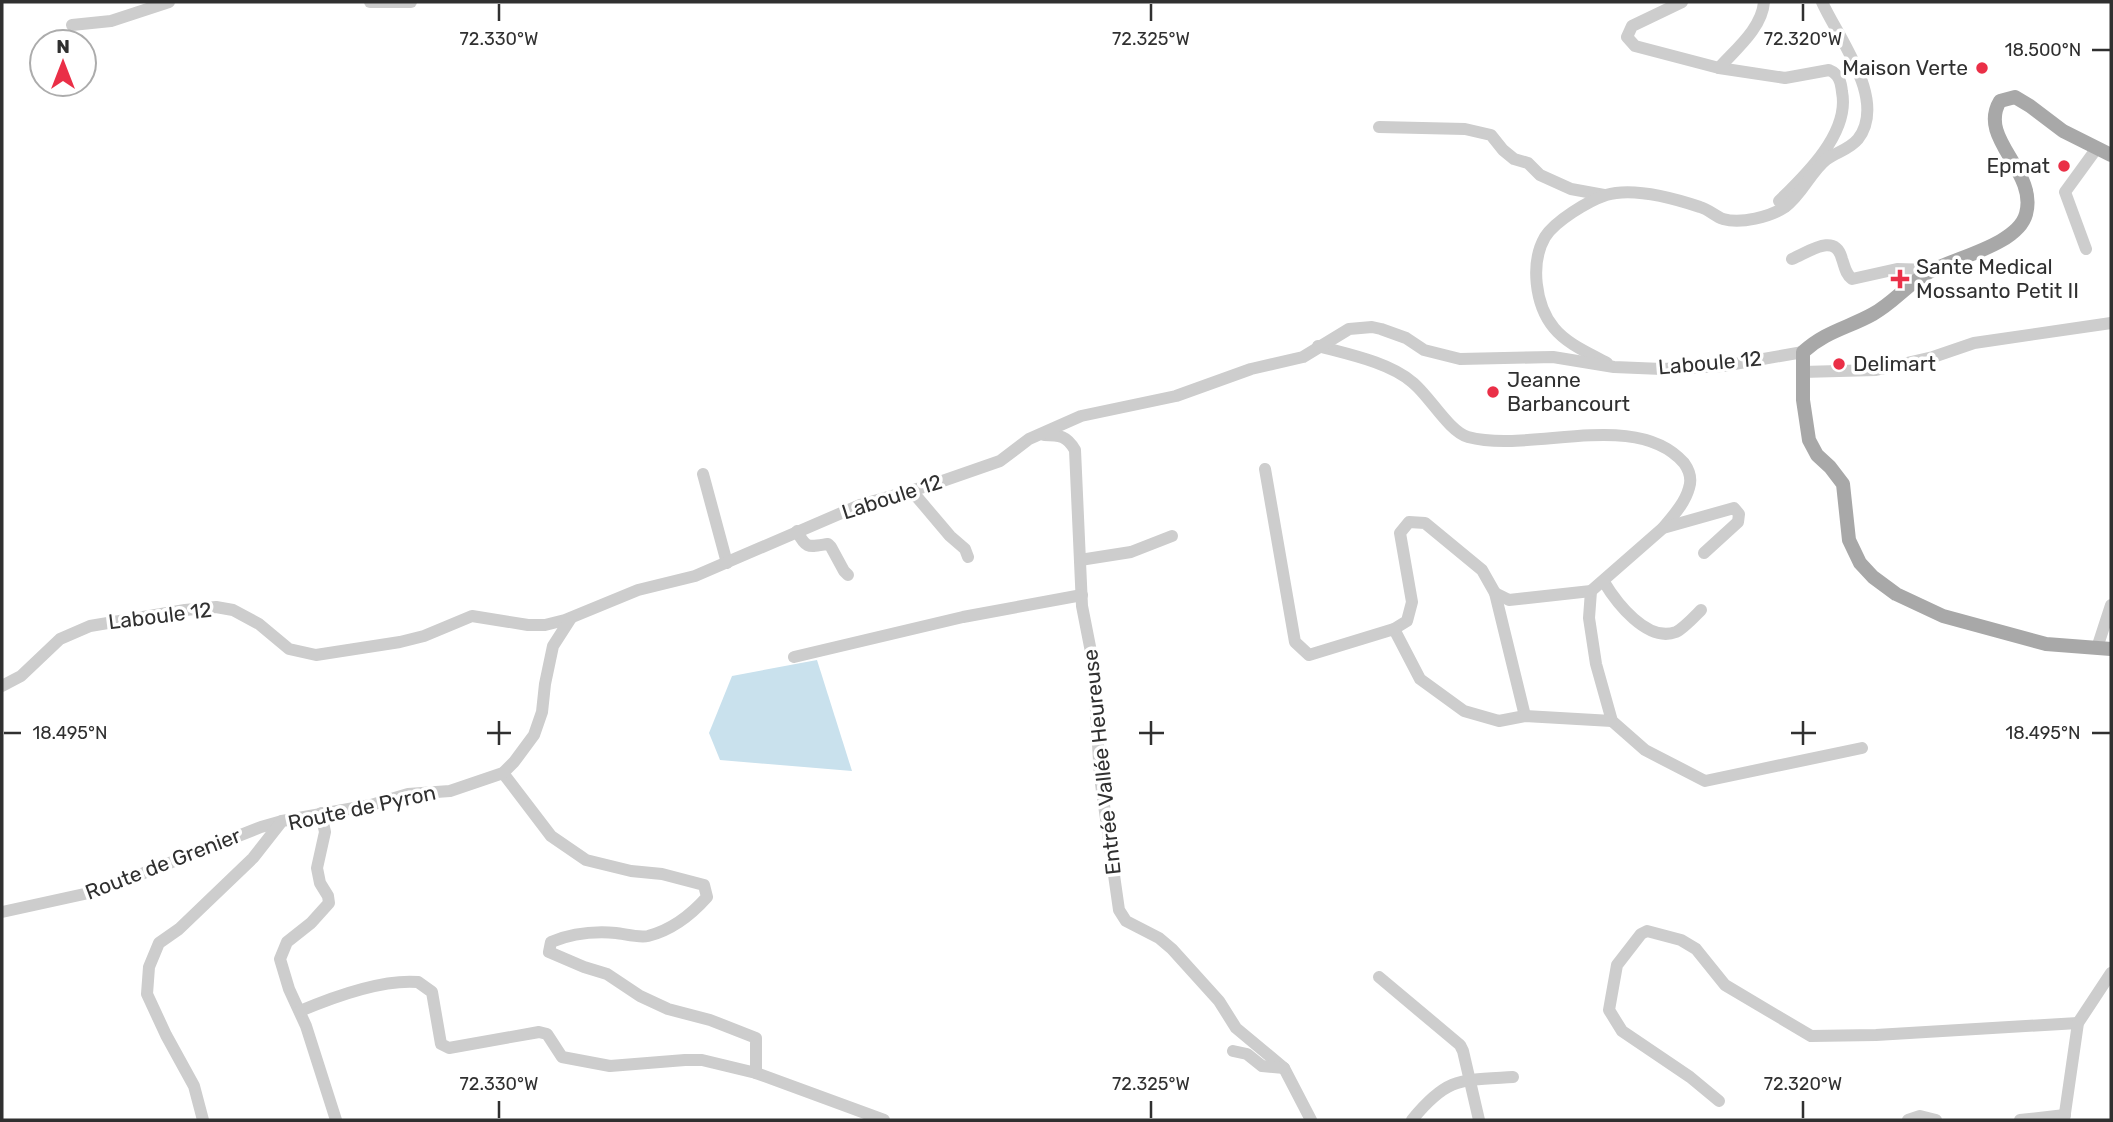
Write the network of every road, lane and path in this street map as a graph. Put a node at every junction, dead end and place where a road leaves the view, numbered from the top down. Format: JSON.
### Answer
{"nodes":[{"id":1,"x":169,"y":2,"type":"edge"},
{"id":2,"x":370,"y":2,"type":"edge"},
{"id":3,"x":411,"y":2,"type":"edge"},
{"id":4,"x":1682,"y":2,"type":"edge"},
{"id":5,"x":1764,"y":2,"type":"edge"},
{"id":6,"x":1822,"y":2,"type":"edge"},
{"id":7,"x":72,"y":24,"type":"dead end"},
{"id":8,"x":1719,"y":68,"type":"junction"},
{"id":9,"x":1379,"y":127,"type":"dead end"},
{"id":10,"x":2097,"y":148,"type":"junction"},
{"id":11,"x":2111,"y":155,"type":"edge"},
{"id":12,"x":1605,"y":195,"type":"junction"},
{"id":13,"x":1765,"y":216,"type":"junction"},
{"id":14,"x":2086,"y":249,"type":"dead end"},
{"id":15,"x":1792,"y":259,"type":"dead end"},
{"id":16,"x":1932,"y":270,"type":"junction"},
{"id":17,"x":2111,"y":323,"type":"edge"},
{"id":18,"x":1318,"y":346,"type":"junction"},
{"id":19,"x":1803,"y":352,"type":"junction"},
{"id":20,"x":1614,"y":367,"type":"junction"},
{"id":21,"x":1802,"y":372,"type":"junction"},
{"id":22,"x":1040,"y":434,"type":"junction"},
{"id":23,"x":1265,"y":469,"type":"dead end"},
{"id":24,"x":703,"y":474,"type":"dead end"},
{"id":25,"x":911,"y":491,"type":"junction"},
{"id":26,"x":1663,"y":528,"type":"junction"},
{"id":27,"x":797,"y":530,"type":"junction"},
{"id":28,"x":1172,"y":536,"type":"dead end"},
{"id":29,"x":1704,"y":553,"type":"dead end"},
{"id":30,"x":968,"y":557,"type":"dead end"},
{"id":31,"x":1080,"y":560,"type":"junction"},
{"id":32,"x":727,"y":563,"type":"junction"},
{"id":33,"x":848,"y":575,"type":"dead end"},
{"id":34,"x":1604,"y":582,"type":"junction"},
{"id":35,"x":1591,"y":592,"type":"junction"},
{"id":36,"x":1496,"y":593,"type":"junction"},
{"id":37,"x":1082,"y":595,"type":"junction"},
{"id":38,"x":2111,"y":605,"type":"edge"},
{"id":39,"x":1701,"y":610,"type":"dead end"},
{"id":40,"x":570,"y":618,"type":"junction"},
{"id":41,"x":545,"y":625,"type":"junction"},
{"id":42,"x":1394,"y":629,"type":"junction"},
{"id":43,"x":556,"y":640,"type":"junction"},
{"id":44,"x":2104,"y":648,"type":"edge"},
{"id":45,"x":794,"y":657,"type":"dead end"},
{"id":46,"x":2,"y":685,"type":"edge"},
{"id":47,"x":1525,"y":716,"type":"junction"},
{"id":48,"x":1612,"y":721,"type":"junction"},
{"id":49,"x":1862,"y":748,"type":"dead end"},
{"id":50,"x":503,"y":773,"type":"junction"},
{"id":51,"x":321,"y":813,"type":"junction"},
{"id":52,"x":282,"y":821,"type":"junction"},
{"id":53,"x":2,"y":912,"type":"edge"},
{"id":54,"x":2111,"y":973,"type":"edge"},
{"id":55,"x":1379,"y":977,"type":"dead end"},
{"id":56,"x":300,"y":1011,"type":"junction"},
{"id":57,"x":2078,"y":1023,"type":"junction"},
{"id":58,"x":1233,"y":1051,"type":"dead end"},
{"id":59,"x":1284,"y":1068,"type":"junction"},
{"id":60,"x":756,"y":1073,"type":"junction"},
{"id":61,"x":1513,"y":1077,"type":"dead end"},
{"id":62,"x":1468,"y":1079,"type":"junction"},
{"id":63,"x":1719,"y":1101,"type":"dead end"},
{"id":64,"x":2064,"y":1118,"type":"edge"},
{"id":65,"x":203,"y":1120,"type":"edge"},
{"id":66,"x":336,"y":1120,"type":"edge"},
{"id":67,"x":884,"y":1120,"type":"edge"},
{"id":68,"x":1311,"y":1120,"type":"edge"},
{"id":69,"x":1412,"y":1120,"type":"edge"},
{"id":70,"x":1479,"y":1120,"type":"edge"},
{"id":71,"x":1908,"y":1120,"type":"edge"},
{"id":72,"x":1936,"y":1120,"type":"edge"},
{"id":73,"x":2020,"y":1120,"type":"edge"}],
"edges":[{"from":1,"to":7,"type":"street"},
{"from":2,"to":3,"type":"street"},
{"from":4,"to":8,"type":"street"},
{"from":5,"to":8,"type":"street"},
{"from":6,"to":13,"type":"street"},
{"from":8,"to":13,"type":"street"},
{"from":9,"to":12,"type":"street"},
{"from":10,"to":11,"type":"main road"},
{"from":10,"to":14,"type":"street"},
{"from":10,"to":16,"type":"main road"},
{"from":12,"to":13,"type":"street"},
{"from":12,"to":20,"type":"street"},
{"from":15,"to":16,"type":"street"},
{"from":16,"to":19,"type":"main road"},
{"from":17,"to":21,"type":"street"},
{"from":18,"to":20,"type":"street","name":"Laboule 12"},
{"from":18,"to":22,"type":"street","name":"Laboule 12"},
{"from":18,"to":26,"type":"street"},
{"from":19,"to":20,"type":"street","name":"Laboule 12"},
{"from":19,"to":21,"type":"main road"},
{"from":21,"to":44,"type":"main road"},
{"from":22,"to":25,"type":"street","name":"Laboule 12"},
{"from":22,"to":31,"type":"street","name":"Entrée Vallée Heureuse"},
{"from":23,"to":42,"type":"street"},
{"from":24,"to":32,"type":"street"},
{"from":25,"to":27,"type":"street","name":"Laboule 12"},
{"from":25,"to":30,"type":"street"},
{"from":26,"to":29,"type":"street"},
{"from":26,"to":34,"type":"street"},
{"from":27,"to":32,"type":"street","name":"Laboule 12"},
{"from":27,"to":33,"type":"street"},
{"from":28,"to":31,"type":"street"},
{"from":31,"to":37,"type":"street","name":"Entrée Vallée Heureuse"},
{"from":32,"to":40,"type":"street","name":"Laboule 12"},
{"from":34,"to":35,"type":"street"},
{"from":34,"to":39,"type":"street"},
{"from":35,"to":36,"type":"street"},
{"from":35,"to":48,"type":"street"},
{"from":36,"to":42,"type":"street"},
{"from":36,"to":47,"type":"street"},
{"from":37,"to":45,"type":"street"},
{"from":37,"to":59,"type":"street","name":"Entrée Vallée Heureuse"},
{"from":38,"to":44,"type":"street"},
{"from":40,"to":41,"type":"street","name":"Laboule 12"},
{"from":40,"to":43,"type":"street","name":"Route de Pyron"},
{"from":41,"to":43,"type":"street"},
{"from":41,"to":46,"type":"street","name":"Laboule 12"},
{"from":42,"to":47,"type":"street"},
{"from":43,"to":50,"type":"street","name":"Route de Pyron"},
{"from":47,"to":48,"type":"street"},
{"from":48,"to":49,"type":"street"},
{"from":50,"to":51,"type":"street","name":"Route de Pyron"},
{"from":50,"to":60,"type":"street"},
{"from":51,"to":52,"type":"street","name":"Route de Pyron"},
{"from":51,"to":56,"type":"street"},
{"from":52,"to":53,"type":"street","name":"Route de Grenier"},
{"from":52,"to":65,"type":"street","name":"Route de Pyron"},
{"from":54,"to":57,"type":"street"},
{"from":55,"to":62,"type":"street"},
{"from":56,"to":60,"type":"street"},
{"from":56,"to":66,"type":"street"},
{"from":57,"to":63,"type":"street"},
{"from":57,"to":64,"type":"street"},
{"from":58,"to":59,"type":"street"},
{"from":59,"to":68,"type":"street","name":"Entrée Vallée Heureuse"},
{"from":60,"to":67,"type":"street"},
{"from":61,"to":62,"type":"street"},
{"from":62,"to":69,"type":"street"},
{"from":62,"to":70,"type":"street"},
{"from":64,"to":73,"type":"street"},
{"from":71,"to":72,"type":"street"}]}
